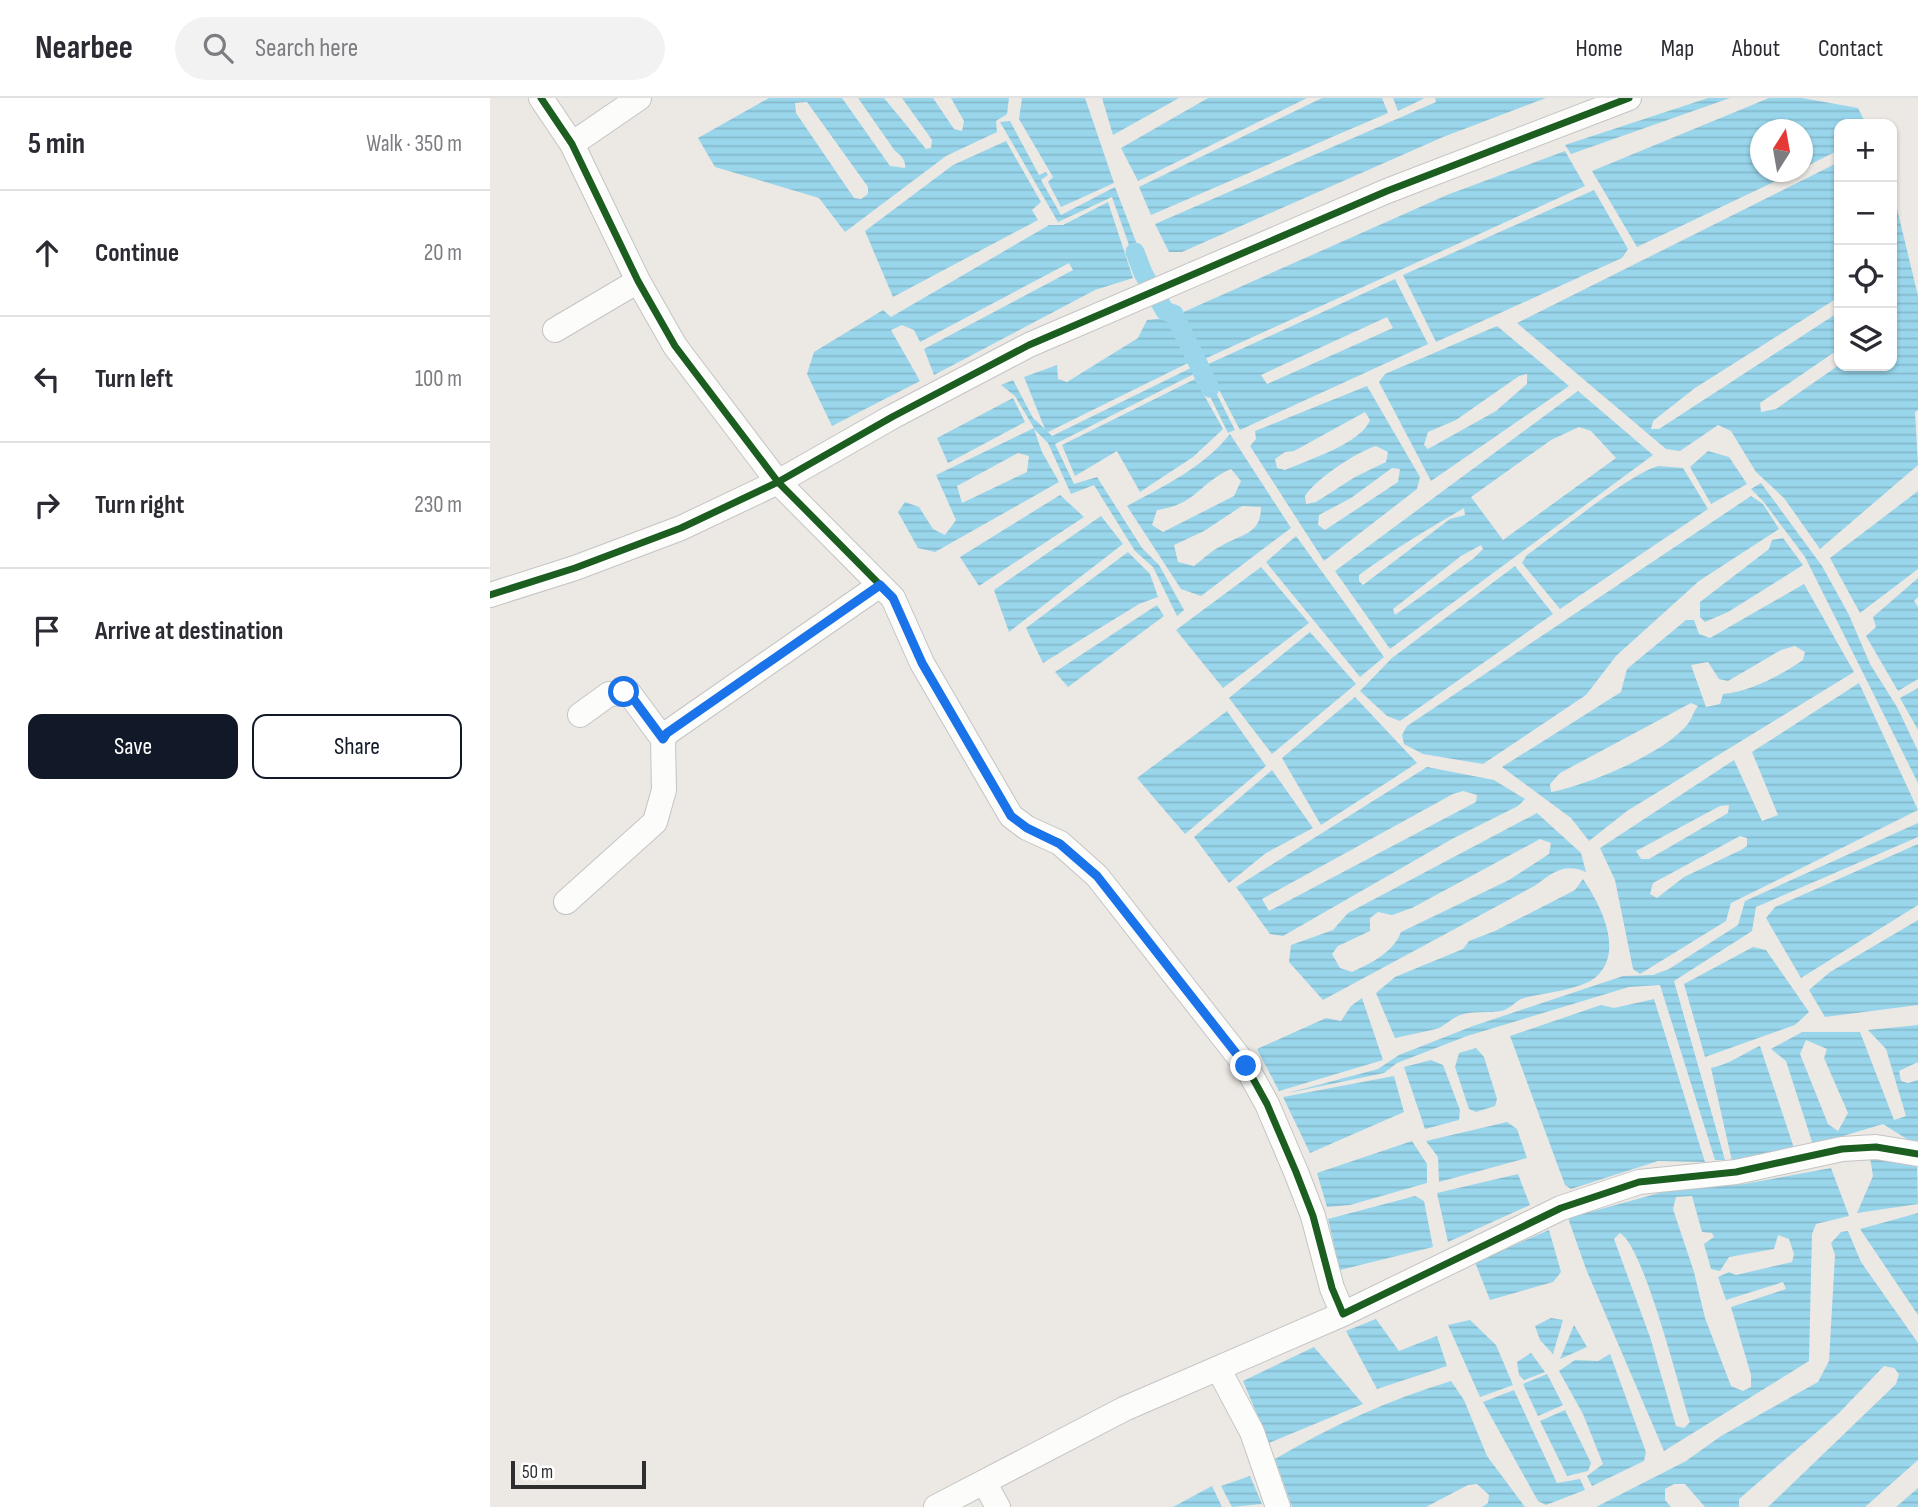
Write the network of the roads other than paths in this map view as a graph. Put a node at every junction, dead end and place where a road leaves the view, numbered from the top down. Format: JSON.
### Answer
{"nodes":[{"id":1,"x":541,"y":98,"type":"edge"},
{"id":2,"x":639,"y":98,"type":"edge"},
{"id":3,"x":1629,"y":98,"type":"edge"},
{"id":4,"x":572,"y":144,"type":"junction"},
{"id":5,"x":638,"y":281,"type":"junction"},
{"id":6,"x":555,"y":330,"type":"dead end"},
{"id":7,"x":778,"y":482,"type":"junction"},
{"id":8,"x":880,"y":585,"type":"junction"},
{"id":9,"x":490,"y":595,"type":"edge"},
{"id":10,"x":580,"y":715,"type":"dead end"},
{"id":11,"x":663,"y":739,"type":"junction"},
{"id":12,"x":566,"y":902,"type":"dead end"},
{"id":13,"x":1918,"y":1154,"type":"edge"},
{"id":14,"x":1343,"y":1314,"type":"junction"},
{"id":15,"x":1219,"y":1370,"type":"junction"},
{"id":16,"x":984,"y":1482,"type":"junction"},
{"id":17,"x":936,"y":1507,"type":"edge"},
{"id":18,"x":998,"y":1507,"type":"edge"},
{"id":19,"x":1278,"y":1507,"type":"edge"}],
"edges":[{"from":1,"to":4,"type":"street"},
{"from":2,"to":4,"type":"street"},
{"from":3,"to":7,"type":"street"},
{"from":4,"to":5,"type":"street"},
{"from":5,"to":6,"type":"street"},
{"from":5,"to":7,"type":"street"},
{"from":7,"to":8,"type":"street"},
{"from":7,"to":9,"type":"street"},
{"from":8,"to":11,"type":"street"},
{"from":8,"to":14,"type":"street"},
{"from":10,"to":11,"type":"street"},
{"from":11,"to":12,"type":"street"},
{"from":13,"to":14,"type":"street"},
{"from":14,"to":15,"type":"street"},
{"from":15,"to":16,"type":"street"},
{"from":15,"to":19,"type":"street"},
{"from":16,"to":17,"type":"street"},
{"from":16,"to":18,"type":"street"}]}
